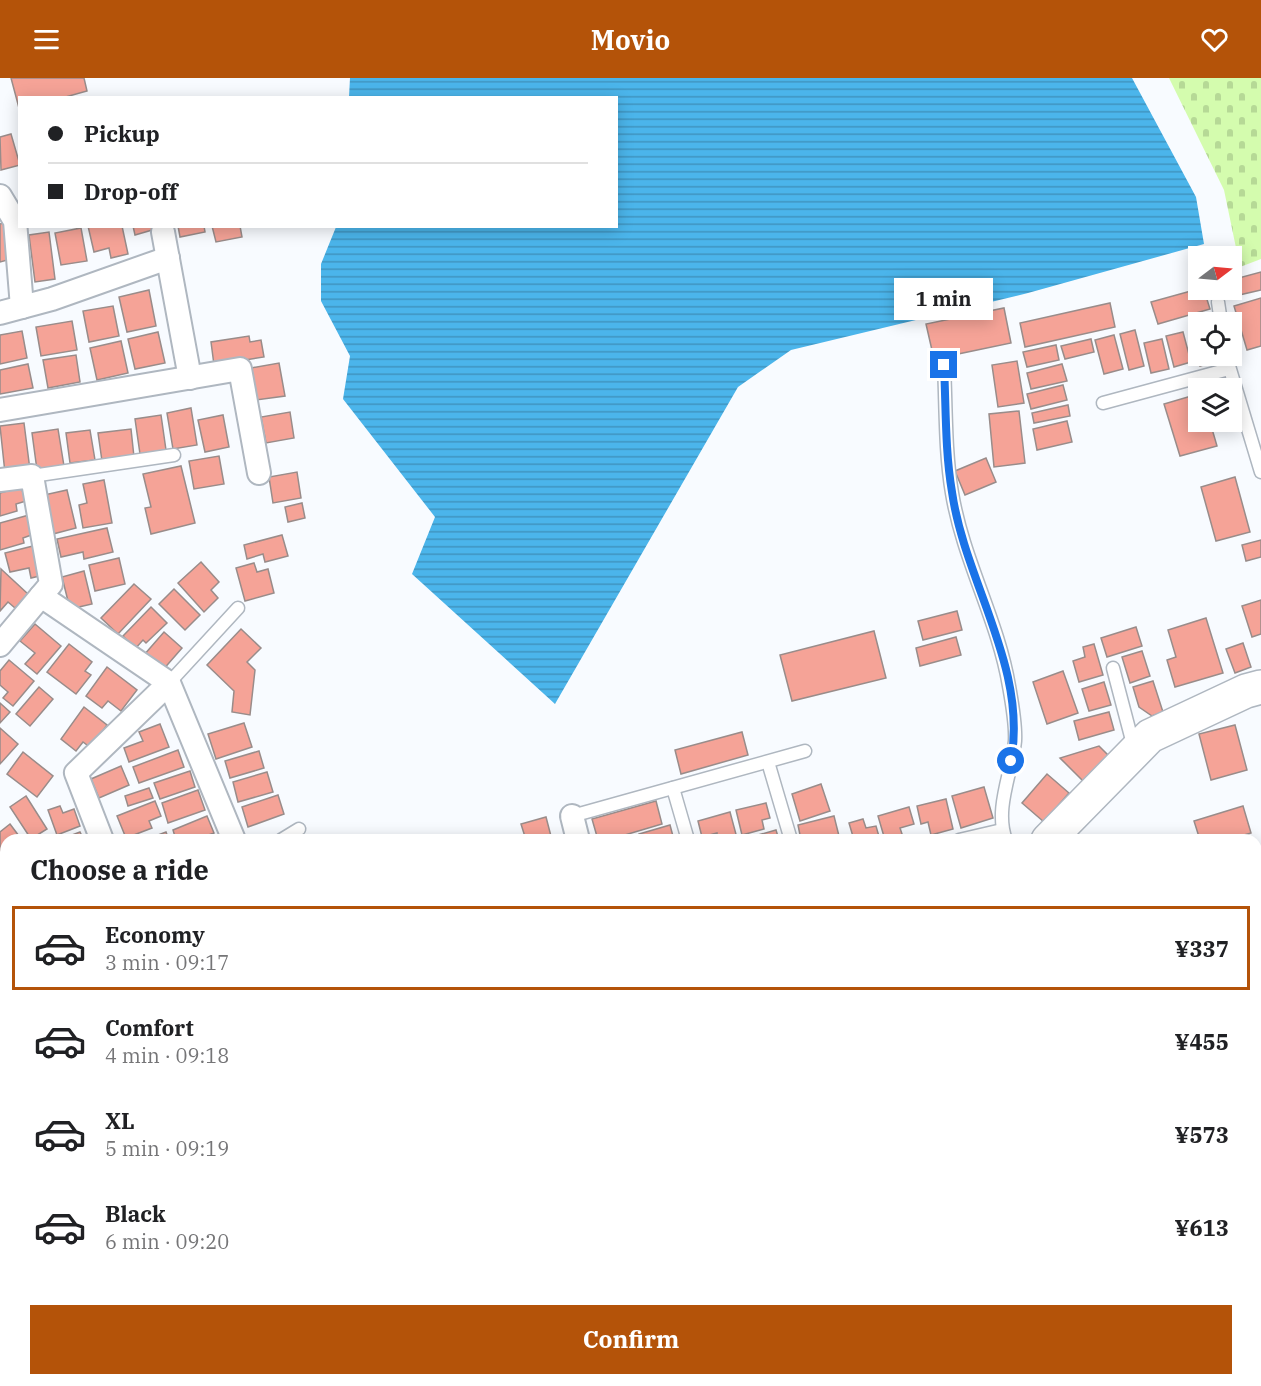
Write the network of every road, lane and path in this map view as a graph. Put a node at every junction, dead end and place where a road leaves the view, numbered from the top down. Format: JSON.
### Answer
{"nodes":[{"id":1,"x":0,"y":196,"type":"edge"},
{"id":2,"x":163,"y":232,"type":"dead end"},
{"id":3,"x":168,"y":258,"type":"junction"},
{"id":4,"x":1218,"y":302,"type":"dead end"},
{"id":5,"x":22,"y":307,"type":"junction"},
{"id":6,"x":1220,"y":312,"type":"edge"},
{"id":7,"x":0,"y":313,"type":"edge"},
{"id":8,"x":944,"y":365,"type":"dead end"},
{"id":9,"x":1228,"y":366,"type":"edge"},
{"id":10,"x":1228,"y":369,"type":"junction"},
{"id":11,"x":190,"y":378,"type":"junction"},
{"id":12,"x":1103,"y":403,"type":"dead end"},
{"id":13,"x":0,"y":410,"type":"edge"},
{"id":14,"x":174,"y":455,"type":"dead end"},
{"id":15,"x":1261,"y":472,"type":"edge"},
{"id":16,"x":259,"y":473,"type":"dead end"},
{"id":17,"x":32,"y":476,"type":"junction"},
{"id":18,"x":0,"y":480,"type":"edge"},
{"id":19,"x":41,"y":596,"type":"junction"},
{"id":20,"x":238,"y":608,"type":"dead end"},
{"id":21,"x":0,"y":645,"type":"edge"},
{"id":22,"x":1113,"y":668,"type":"dead end"},
{"id":23,"x":169,"y":683,"type":"junction"},
{"id":24,"x":1261,"y":687,"type":"edge"},
{"id":25,"x":1135,"y":750,"type":"junction"},
{"id":26,"x":805,"y":751,"type":"dead end"},
{"id":27,"x":768,"y":762,"type":"junction"},
{"id":28,"x":673,"y":788,"type":"junction"},
{"id":29,"x":572,"y":816,"type":"joint"},
{"id":30,"x":299,"y":829,"type":"dead end"},
{"id":31,"x":100,"y":834,"type":"edge"},
{"id":32,"x":232,"y":834,"type":"edge"},
{"id":33,"x":290,"y":834,"type":"edge"},
{"id":34,"x":576,"y":834,"type":"edge"},
{"id":35,"x":686,"y":834,"type":"edge"},
{"id":36,"x":789,"y":834,"type":"edge"},
{"id":37,"x":1004,"y":834,"type":"edge"},
{"id":38,"x":1054,"y":834,"type":"edge"}],
"edges":[{"from":1,"to":5,"type":"street"},
{"from":2,"to":3,"type":"street"},
{"from":3,"to":5,"type":"street"},
{"from":3,"to":11,"type":"street"},
{"from":4,"to":6,"type":"lane"},
{"from":5,"to":7,"type":"street"},
{"from":8,"to":37,"type":"lane"},
{"from":9,"to":10,"type":"lane"},
{"from":10,"to":12,"type":"lane"},
{"from":10,"to":15,"type":"lane"},
{"from":11,"to":13,"type":"street"},
{"from":11,"to":16,"type":"street"},
{"from":14,"to":17,"type":"lane"},
{"from":17,"to":18,"type":"street"},
{"from":17,"to":19,"type":"street"},
{"from":19,"to":21,"type":"street"},
{"from":19,"to":23,"type":"street"},
{"from":20,"to":23,"type":"lane"},
{"from":22,"to":25,"type":"lane"},
{"from":23,"to":31,"type":"street"},
{"from":23,"to":32,"type":"street"},
{"from":24,"to":25,"type":"street"},
{"from":25,"to":38,"type":"street"},
{"from":26,"to":27,"type":"lane"},
{"from":27,"to":28,"type":"lane"},
{"from":27,"to":36,"type":"lane"},
{"from":28,"to":29,"type":"lane"},
{"from":28,"to":35,"type":"lane"},
{"from":29,"to":34,"type":"street"},
{"from":30,"to":33,"type":"lane"}]}
